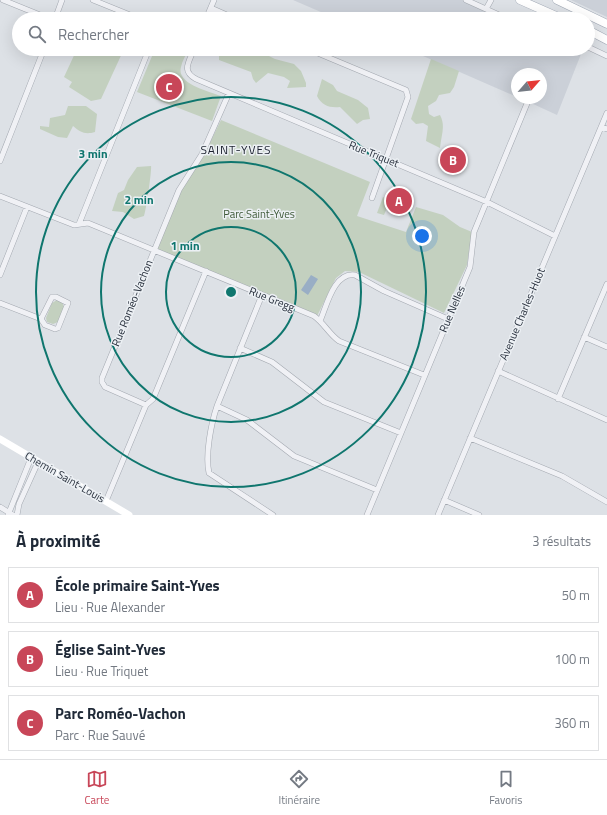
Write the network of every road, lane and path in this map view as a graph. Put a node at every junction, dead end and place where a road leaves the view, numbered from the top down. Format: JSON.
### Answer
{"nodes":[{"id":1,"x":3,"y":0,"type":"edge"},
{"id":2,"x":62,"y":0,"type":"edge"},
{"id":3,"x":93,"y":0,"type":"edge"},
{"id":4,"x":214,"y":0,"type":"edge"},
{"id":5,"x":466,"y":0,"type":"edge"},
{"id":6,"x":491,"y":0,"type":"edge"},
{"id":7,"x":520,"y":0,"type":"edge"},
{"id":8,"x":557,"y":0,"type":"edge"},
{"id":9,"x":478,"y":3,"type":"edge"},
{"id":10,"x":211,"y":8,"type":"junction"},
{"id":11,"x":486,"y":10,"type":"junction"},
{"id":12,"x":33,"y":12,"type":"edge"},
{"id":13,"x":58,"y":12,"type":"edge"},
{"id":14,"x":123,"y":12,"type":"edge"},
{"id":15,"x":209,"y":12,"type":"edge"},
{"id":16,"x":220,"y":12,"type":"edge"},
{"id":17,"x":491,"y":12,"type":"edge"},
{"id":18,"x":547,"y":12,"type":"edge"},
{"id":19,"x":582,"y":12,"type":"edge"},
{"id":20,"x":595,"y":18,"type":"edge"},
{"id":21,"x":607,"y":24,"type":"edge"},
{"id":22,"x":595,"y":34,"type":"edge"},
{"id":23,"x":607,"y":40,"type":"edge"},
{"id":24,"x":595,"y":50,"type":"edge"},
{"id":25,"x":41,"y":56,"type":"edge"},
{"id":26,"x":146,"y":56,"type":"edge"},
{"id":27,"x":191,"y":56,"type":"edge"},
{"id":28,"x":325,"y":56,"type":"edge"},
{"id":29,"x":607,"y":56,"type":"edge"},
{"id":30,"x":229,"y":93,"type":"junction"},
{"id":31,"x":527,"y":104,"type":"edge"},
{"id":32,"x":607,"y":113,"type":"edge"},
{"id":33,"x":602,"y":126,"type":"junction"},
{"id":34,"x":607,"y":129,"type":"edge"},
{"id":35,"x":385,"y":158,"type":"junction"},
{"id":36,"x":0,"y":161,"type":"edge"},
{"id":37,"x":0,"y":196,"type":"edge"},
{"id":38,"x":372,"y":198,"type":"dead end"},
{"id":39,"x":487,"y":202,"type":"junction"},
{"id":40,"x":27,"y":207,"type":"junction"},
{"id":41,"x":79,"y":224,"type":"junction"},
{"id":42,"x":555,"y":236,"type":"junction"},
{"id":43,"x":154,"y":250,"type":"junction"},
{"id":44,"x":206,"y":271,"type":"junction"},
{"id":45,"x":0,"y":273,"type":"edge"},
{"id":46,"x":607,"y":284,"type":"edge"},
{"id":47,"x":262,"y":295,"type":"junction"},
{"id":48,"x":0,"y":302,"type":"edge"},
{"id":49,"x":41,"y":318,"type":"junction"},
{"id":50,"x":448,"y":319,"type":"junction"},
{"id":51,"x":320,"y":321,"type":"junction"},
{"id":52,"x":584,"y":337,"type":"junction"},
{"id":53,"x":607,"y":347,"type":"edge"},
{"id":54,"x":240,"y":348,"type":"junction"},
{"id":55,"x":498,"y":371,"type":"junction"},
{"id":56,"x":424,"y":375,"type":"junction"},
{"id":57,"x":558,"y":399,"type":"junction"},
{"id":58,"x":146,"y":405,"type":"junction"},
{"id":59,"x":217,"y":406,"type":"junction"},
{"id":60,"x":607,"y":420,"type":"edge"},
{"id":61,"x":401,"y":433,"type":"junction"},
{"id":62,"x":470,"y":438,"type":"junction"},
{"id":63,"x":0,"y":439,"type":"edge"},
{"id":64,"x":31,"y":458,"type":"junction"},
{"id":65,"x":38,"y":462,"type":"junction"},
{"id":66,"x":377,"y":490,"type":"junction"},
{"id":67,"x":444,"y":500,"type":"junction"},
{"id":68,"x":106,"y":501,"type":"junction"},
{"id":69,"x":607,"y":502,"type":"edge"},
{"id":70,"x":0,"y":507,"type":"edge"},
{"id":71,"x":10,"y":514,"type":"edge"},
{"id":72,"x":17,"y":515,"type":"edge"},
{"id":73,"x":129,"y":515,"type":"edge"},
{"id":74,"x":273,"y":515,"type":"edge"},
{"id":75,"x":367,"y":515,"type":"edge"},
{"id":76,"x":438,"y":515,"type":"edge"},
{"id":77,"x":479,"y":515,"type":"edge"}],
"edges":[{"from":1,"to":12,"type":"street"},
{"from":2,"to":13,"type":"street"},
{"from":3,"to":14,"type":"street"},
{"from":4,"to":10,"type":"street"},
{"from":5,"to":9,"type":"street"},
{"from":6,"to":11,"type":"street"},
{"from":7,"to":18,"type":"main road"},
{"from":8,"to":19,"type":"main road"},
{"from":9,"to":11,"type":"street"},
{"from":10,"to":15,"type":"street"},
{"from":10,"to":16,"type":"street"},
{"from":11,"to":17,"type":"street"},
{"from":20,"to":21,"type":"main road"},
{"from":22,"to":23,"type":"main road"},
{"from":24,"to":29,"type":"street"},
{"from":25,"to":36,"type":"street"},
{"from":26,"to":41,"type":"street"},
{"from":27,"to":30,"type":"street","name":"Rue Triquet"},
{"from":28,"to":35,"type":"street"},
{"from":30,"to":35,"type":"street","name":"Rue Triquet"},
{"from":30,"to":43,"type":"street","name":"Rue Roméo-Vachon"},
{"from":31,"to":39,"type":"street","name":"Rue Nelles"},
{"from":32,"to":33,"type":"street","name":"Avenue Charles-Huot"},
{"from":33,"to":34,"type":"street"},
{"from":33,"to":42,"type":"street","name":"Avenue Charles-Huot"},
{"from":35,"to":38,"type":"street"},
{"from":35,"to":39,"type":"street","name":"Rue Triquet"},
{"from":37,"to":40,"type":"street","name":"Rue Gregg"},
{"from":39,"to":42,"type":"street","name":"Rue Triquet"},
{"from":39,"to":50,"type":"street","name":"Rue Nelles"},
{"from":40,"to":41,"type":"street","name":"Rue Gregg"},
{"from":40,"to":45,"type":"street"},
{"from":41,"to":43,"type":"street","name":"Rue Gregg"},
{"from":42,"to":55,"type":"street","name":"Avenue Charles-Huot"},
{"from":43,"to":44,"type":"street","name":"Rue Gregg"},
{"from":43,"to":58,"type":"street","name":"Rue Roméo-Vachon"},
{"from":44,"to":47,"type":"street","name":"Rue Gregg"},
{"from":44,"to":58,"type":"street"},
{"from":46,"to":52,"type":"street"},
{"from":47,"to":51,"type":"street","name":"Rue Gregg"},
{"from":47,"to":54,"type":"street"},
{"from":48,"to":49,"type":"street"},
{"from":49,"to":49,"type":"street"},
{"from":50,"to":51,"type":"street"},
{"from":50,"to":56,"type":"street","name":"Rue Nelles"},
{"from":51,"to":56,"type":"street","name":"Rue Gregg"},
{"from":52,"to":53,"type":"street"},
{"from":52,"to":57,"type":"street"},
{"from":54,"to":59,"type":"street"},
{"from":54,"to":61,"type":"street"},
{"from":55,"to":57,"type":"street"},
{"from":55,"to":62,"type":"street","name":"Avenue Charles-Huot"},
{"from":56,"to":61,"type":"street","name":"Rue Nelles"},
{"from":57,"to":60,"type":"street"},
{"from":58,"to":68,"type":"street"},
{"from":59,"to":66,"type":"street"},
{"from":59,"to":74,"type":"street"},
{"from":61,"to":66,"type":"street","name":"Rue Nelles"},
{"from":62,"to":67,"type":"street","name":"Avenue Charles-Huot"},
{"from":62,"to":69,"type":"street"},
{"from":63,"to":64,"type":"street","name":"Chemin Saint-Louis"},
{"from":64,"to":65,"type":"street","name":"Chemin Saint-Louis"},
{"from":64,"to":71,"type":"street"},
{"from":65,"to":68,"type":"street","name":"Chemin Saint-Louis"},
{"from":65,"to":72,"type":"street"},
{"from":66,"to":75,"type":"street","name":"Rue Nelles"},
{"from":67,"to":76,"type":"street","name":"Avenue Charles-Huot"},
{"from":67,"to":77,"type":"street"},
{"from":68,"to":73,"type":"street","name":"Chemin Saint-Louis"},
{"from":70,"to":71,"type":"street"}]}
